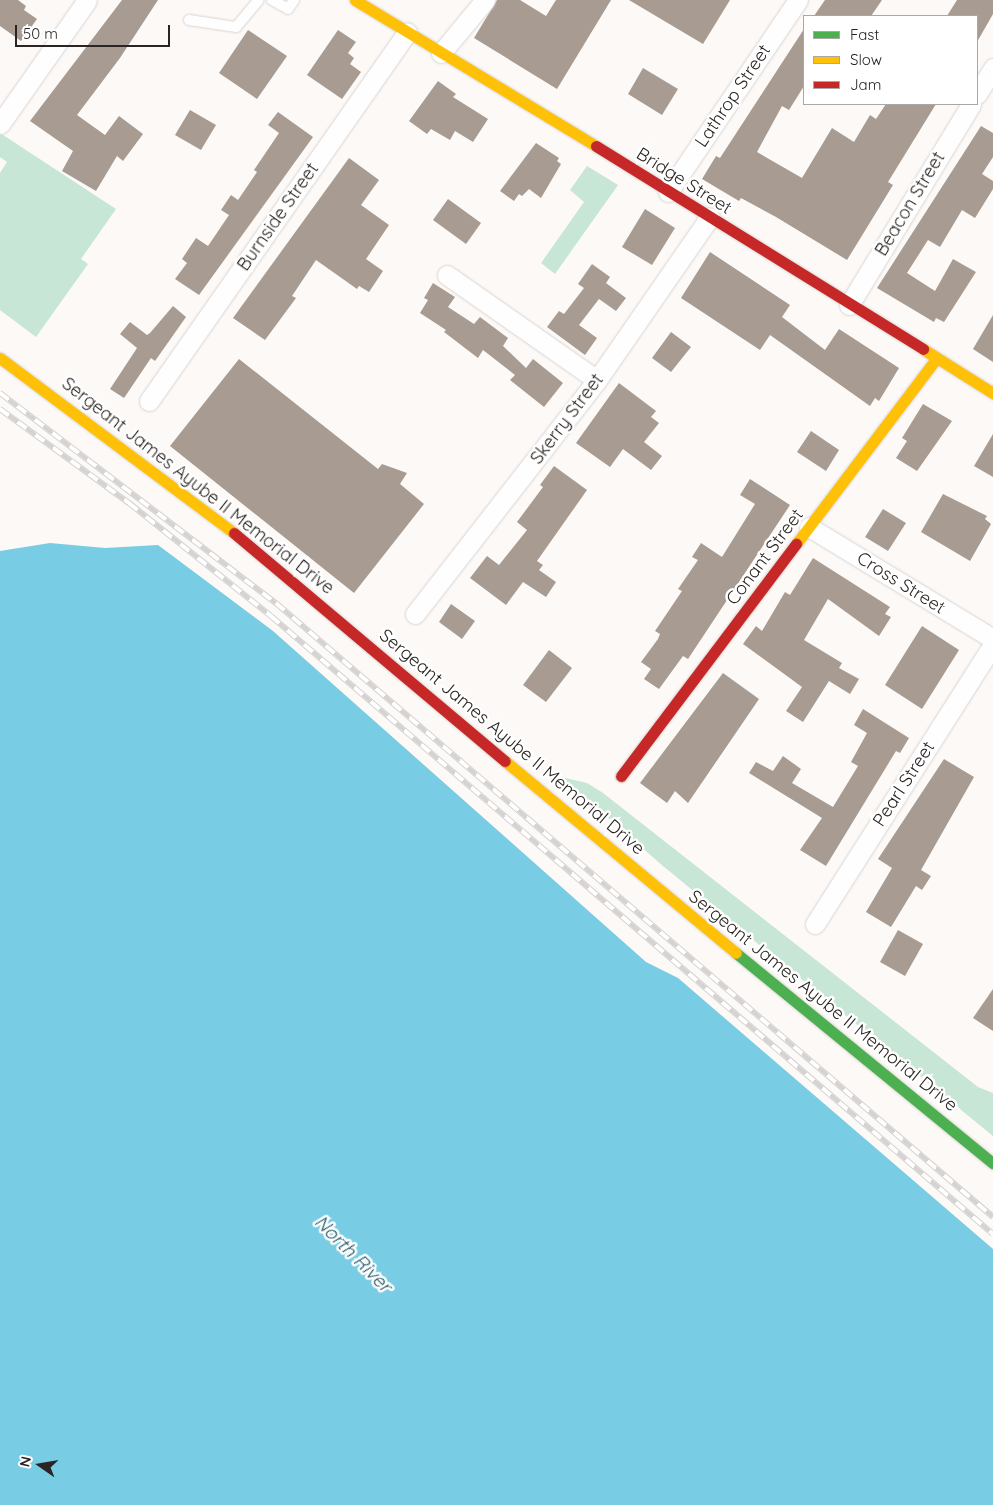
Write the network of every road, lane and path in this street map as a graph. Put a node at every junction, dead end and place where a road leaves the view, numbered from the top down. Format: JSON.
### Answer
{"nodes":[{"id":1,"x":87,"y":0,"type":"edge"},
{"id":2,"x":259,"y":0,"type":"edge"},
{"id":3,"x":272,"y":0,"type":"edge"},
{"id":4,"x":294,"y":0,"type":"edge"},
{"id":5,"x":355,"y":0,"type":"edge"},
{"id":6,"x":485,"y":0,"type":"edge"},
{"id":7,"x":798,"y":0,"type":"edge"},
{"id":8,"x":189,"y":20,"type":"dead end"},
{"id":9,"x":407,"y":32,"type":"junction"},
{"id":10,"x":441,"y":53,"type":"junction"},
{"id":11,"x":993,"y":68,"type":"edge"},
{"id":12,"x":978,"y":92,"type":"edge"},
{"id":13,"x":970,"y":105,"type":"edge"},
{"id":14,"x":0,"y":124,"type":"edge"},
{"id":15,"x":668,"y":192,"type":"junction"},
{"id":16,"x":710,"y":217,"type":"junction"},
{"id":17,"x":446,"y":275,"type":"dead end"},
{"id":18,"x":849,"y":305,"type":"junction"},
{"id":19,"x":0,"y":358,"type":"edge"},
{"id":20,"x":936,"y":359,"type":"junction"},
{"id":21,"x":597,"y":380,"type":"junction"},
{"id":22,"x":993,"y":393,"type":"edge"},
{"id":23,"x":149,"y":401,"type":"dead end"},
{"id":24,"x":809,"y":527,"type":"junction"},
{"id":25,"x":415,"y":614,"type":"dead end"},
{"id":26,"x":993,"y":639,"type":"edge"},
{"id":27,"x":993,"y":644,"type":"edge"},
{"id":28,"x":621,"y":776,"type":"dead end"},
{"id":29,"x":815,"y":924,"type":"dead end"},
{"id":30,"x":993,"y":1163,"type":"edge"}],
"edges":[{"from":1,"to":14,"type":"street"},
{"from":2,"to":8,"type":"lane"},
{"from":3,"to":4,"type":"lane"},
{"from":5,"to":9,"type":"main road","name":"Bridge Street"},
{"from":6,"to":10,"type":"street"},
{"from":7,"to":15,"type":"street","name":"Lathrop Street"},
{"from":9,"to":10,"type":"main road","name":"Bridge Street"},
{"from":9,"to":23,"type":"street","name":"Burnside Street"},
{"from":10,"to":15,"type":"main road","name":"Bridge Street"},
{"from":11,"to":12,"type":"street"},
{"from":13,"to":18,"type":"street","name":"Beacon Street"},
{"from":15,"to":16,"type":"main road","name":"Bridge Street"},
{"from":16,"to":18,"type":"main road","name":"Bridge Street"},
{"from":16,"to":21,"type":"street","name":"Skerry Street"},
{"from":17,"to":21,"type":"street"},
{"from":18,"to":20,"type":"main road","name":"Bridge Street"},
{"from":19,"to":30,"type":"main road","name":"Sergeant James Ayube II Memorial Drive"},
{"from":20,"to":22,"type":"main road","name":"Bridge Street"},
{"from":20,"to":24,"type":"main road","name":"Conant Street"},
{"from":21,"to":25,"type":"street","name":"Skerry Street"},
{"from":24,"to":26,"type":"street","name":"Cross Street"},
{"from":24,"to":28,"type":"main road","name":"Conant Street"},
{"from":27,"to":29,"type":"street","name":"Pearl Street"}]}
